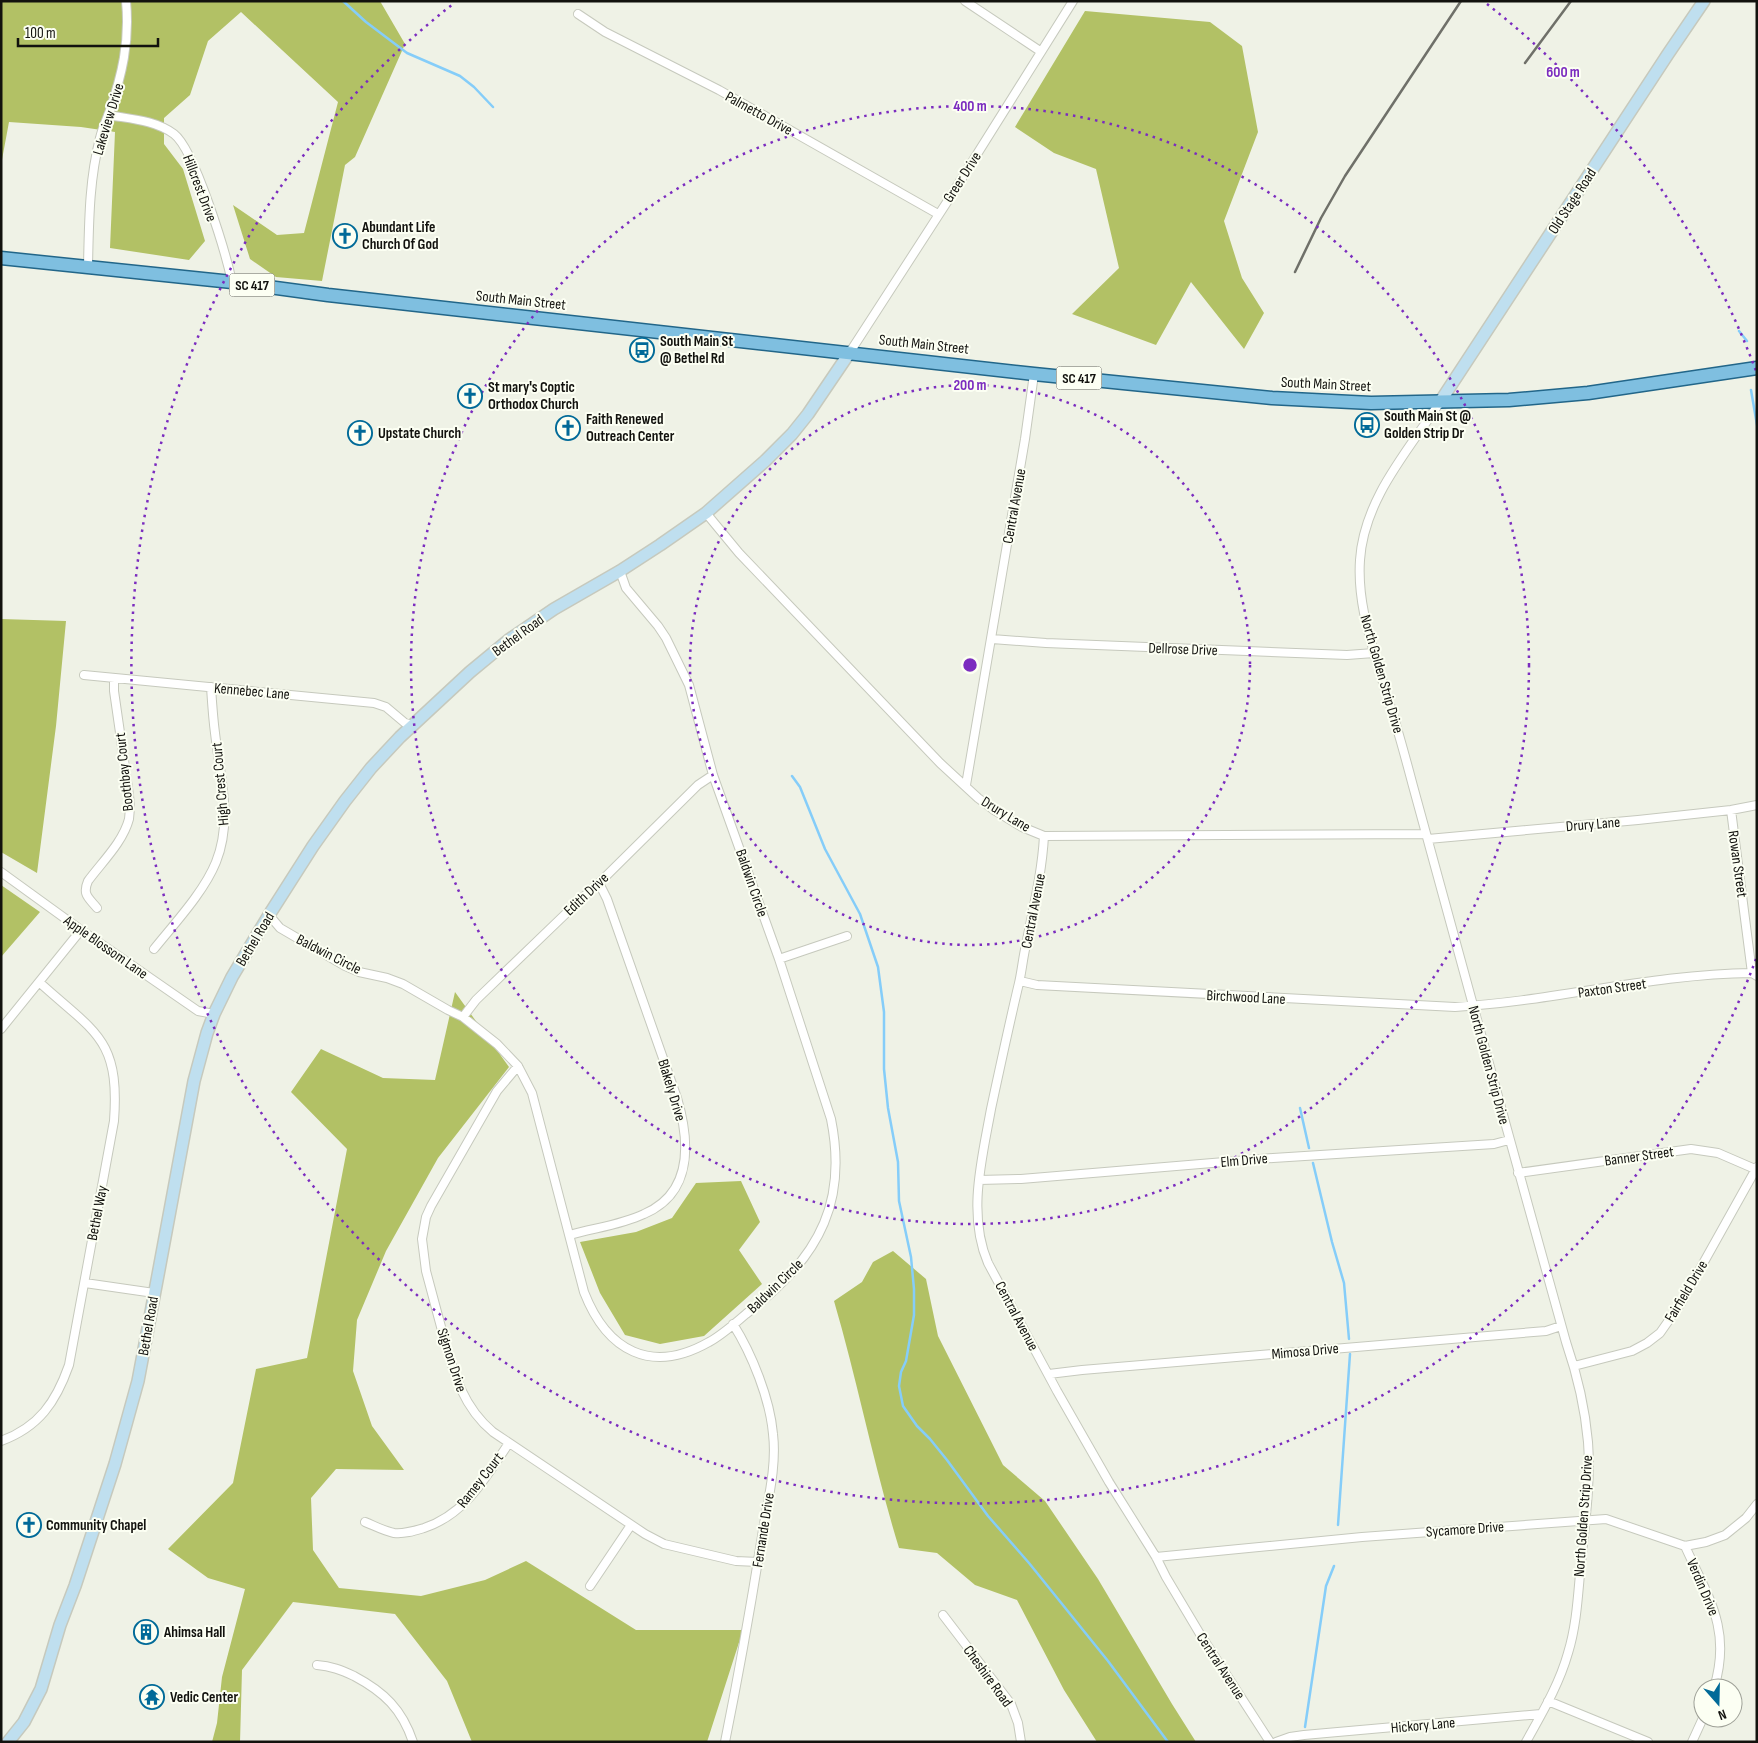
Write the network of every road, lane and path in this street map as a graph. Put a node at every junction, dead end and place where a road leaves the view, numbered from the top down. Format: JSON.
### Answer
{"nodes":[{"id":1,"x":126,"y":1,"type":"edge"},
{"id":2,"x":965,"y":1,"type":"edge"},
{"id":3,"x":1073,"y":1,"type":"edge"},
{"id":4,"x":1704,"y":1,"type":"edge"},
{"id":5,"x":578,"y":14,"type":"dead end"},
{"id":6,"x":1040,"y":52,"type":"junction"},
{"id":7,"x":108,"y":115,"type":"junction"},
{"id":8,"x":938,"y":214,"type":"junction"},
{"id":9,"x":1,"y":258,"type":"edge"},
{"id":10,"x":88,"y":266,"type":"junction"},
{"id":11,"x":232,"y":282,"type":"junction"},
{"id":12,"x":850,"y":352,"type":"junction"},
{"id":13,"x":1757,"y":368,"type":"edge"},
{"id":14,"x":1034,"y":374,"type":"junction"},
{"id":15,"x":1440,"y":402,"type":"junction"},
{"id":16,"x":706,"y":513,"type":"junction"},
{"id":17,"x":620,"y":571,"type":"junction"},
{"id":18,"x":992,"y":639,"type":"junction"},
{"id":19,"x":1374,"y":653,"type":"junction"},
{"id":20,"x":84,"y":675,"type":"dead end"},
{"id":21,"x":114,"y":678,"type":"junction"},
{"id":22,"x":211,"y":687,"type":"junction"},
{"id":23,"x":413,"y":725,"type":"junction"},
{"id":24,"x":713,"y":775,"type":"junction"},
{"id":25,"x":966,"y":785,"type":"junction"},
{"id":26,"x":1757,"y":805,"type":"edge"},
{"id":27,"x":1731,"y":810,"type":"junction"},
{"id":28,"x":1044,"y":836,"type":"junction"},
{"id":29,"x":1427,"y":837,"type":"junction"},
{"id":30,"x":1,"y":872,"type":"edge"},
{"id":31,"x":599,"y":883,"type":"junction"},
{"id":32,"x":97,"y":908,"type":"dead end"},
{"id":33,"x":268,"y":915,"type":"junction"},
{"id":34,"x":80,"y":930,"type":"junction"},
{"id":35,"x":847,"y":936,"type":"dead end"},
{"id":36,"x":154,"y":949,"type":"dead end"},
{"id":37,"x":780,"y":959,"type":"junction"},
{"id":38,"x":1754,"y":975,"type":"edge"},
{"id":39,"x":1020,"y":981,"type":"junction"},
{"id":40,"x":40,"y":982,"type":"junction"},
{"id":41,"x":1473,"y":1006,"type":"junction"},
{"id":42,"x":214,"y":1014,"type":"junction"},
{"id":43,"x":463,"y":1017,"type":"junction"},
{"id":44,"x":1,"y":1029,"type":"edge"},
{"id":45,"x":518,"y":1066,"type":"junction"},
{"id":46,"x":1509,"y":1140,"type":"junction"},
{"id":47,"x":1756,"y":1168,"type":"edge"},
{"id":48,"x":1518,"y":1173,"type":"junction"},
{"id":49,"x":979,"y":1180,"type":"junction"},
{"id":50,"x":570,"y":1235,"type":"junction"},
{"id":51,"x":85,"y":1283,"type":"junction"},
{"id":52,"x":154,"y":1293,"type":"junction"},
{"id":53,"x":733,"y":1324,"type":"junction"},
{"id":54,"x":1561,"y":1326,"type":"junction"},
{"id":55,"x":1574,"y":1366,"type":"junction"},
{"id":56,"x":1048,"y":1374,"type":"junction"},
{"id":57,"x":1,"y":1442,"type":"edge"},
{"id":58,"x":509,"y":1443,"type":"junction"},
{"id":59,"x":1757,"y":1504,"type":"edge"},
{"id":60,"x":1585,"y":1520,"type":"junction"},
{"id":61,"x":366,"y":1522,"type":"dead end"},
{"id":62,"x":631,"y":1525,"type":"junction"},
{"id":63,"x":1685,"y":1546,"type":"junction"},
{"id":64,"x":1156,"y":1557,"type":"junction"},
{"id":65,"x":758,"y":1562,"type":"junction"},
{"id":66,"x":590,"y":1586,"type":"dead end"},
{"id":67,"x":943,"y":1615,"type":"dead end"},
{"id":68,"x":317,"y":1666,"type":"dead end"},
{"id":69,"x":1716,"y":1678,"type":"edge"},
{"id":70,"x":1548,"y":1702,"type":"junction"},
{"id":71,"x":1541,"y":1714,"type":"junction"},
{"id":72,"x":1698,"y":1728,"type":"edge"},
{"id":73,"x":8,"y":1742,"type":"edge"},
{"id":74,"x":413,"y":1742,"type":"edge"},
{"id":75,"x":726,"y":1742,"type":"edge"},
{"id":76,"x":1021,"y":1742,"type":"edge"},
{"id":77,"x":1270,"y":1742,"type":"edge"},
{"id":78,"x":1276,"y":1742,"type":"edge"},
{"id":79,"x":1526,"y":1742,"type":"edge"},
{"id":80,"x":1648,"y":1742,"type":"edge"},
{"id":81,"x":1692,"y":1742,"type":"edge"}],
"edges":[{"from":1,"to":7,"type":"street","name":"Lakeview Drive"},
{"from":2,"to":6,"type":"street"},
{"from":3,"to":6,"type":"street","name":"Greer Drive"},
{"from":4,"to":15,"type":"street","name":"Old Stage Road"},
{"from":5,"to":8,"type":"street","name":"Palmetto Drive"},
{"from":6,"to":8,"type":"street","name":"Greer Drive"},
{"from":7,"to":10,"type":"street","name":"Lakeview Drive"},
{"from":7,"to":11,"type":"street","name":"Hillcrest Drive"},
{"from":8,"to":12,"type":"street","name":"Greer Drive"},
{"from":9,"to":10,"type":"main road","number":"SC 417"},
{"from":10,"to":11,"type":"main road","name":"South Main Street","number":"SC 417"},
{"from":11,"to":12,"type":"main road","name":"South Main Street","number":"SC 417"},
{"from":12,"to":14,"type":"main road","name":"South Main Street","number":"SC 417"},
{"from":12,"to":16,"type":"street","name":"Bethel Road"},
{"from":13,"to":15,"type":"main road","name":"South Main Street","number":"SC 417"},
{"from":14,"to":15,"type":"main road","name":"South Main Street","number":"SC 417"},
{"from":14,"to":18,"type":"street","name":"Central Avenue"},
{"from":15,"to":19,"type":"street","name":"North Golden Strip Drive"},
{"from":16,"to":17,"type":"street","name":"Bethel Road"},
{"from":16,"to":25,"type":"street","name":"Drury Lane"},
{"from":17,"to":23,"type":"street","name":"Bethel Road"},
{"from":17,"to":24,"type":"street","name":"Baldwin Circle"},
{"from":18,"to":19,"type":"street","name":"Dellrose Drive"},
{"from":18,"to":25,"type":"street","name":"Central Avenue"},
{"from":19,"to":29,"type":"street","name":"North Golden Strip Drive"},
{"from":20,"to":21,"type":"street","name":"Kennebec Lane"},
{"from":21,"to":22,"type":"street","name":"Kennebec Lane"},
{"from":21,"to":32,"type":"street","name":"Boothbay Court"},
{"from":22,"to":23,"type":"street","name":"Kennebec Lane"},
{"from":22,"to":36,"type":"street","name":"High Crest Court"},
{"from":23,"to":33,"type":"street","name":"Bethel Road"},
{"from":24,"to":31,"type":"street","name":"Edith Drive"},
{"from":24,"to":37,"type":"street","name":"Baldwin Circle"},
{"from":25,"to":28,"type":"street","name":"Drury Lane"},
{"from":26,"to":27,"type":"street","name":"Drury Lane"},
{"from":27,"to":29,"type":"street","name":"Drury Lane"},
{"from":27,"to":38,"type":"street","name":"Rowan Street"},
{"from":28,"to":29,"type":"street","name":"Drury Lane"},
{"from":28,"to":39,"type":"street","name":"Central Avenue"},
{"from":29,"to":41,"type":"street","name":"North Golden Strip Drive"},
{"from":30,"to":34,"type":"street","name":"Apple Blossom Lane"},
{"from":31,"to":43,"type":"street","name":"Edith Drive"},
{"from":31,"to":50,"type":"street","name":"Blakely Drive"},
{"from":33,"to":42,"type":"street","name":"Bethel Road"},
{"from":33,"to":43,"type":"street","name":"Baldwin Circle"},
{"from":34,"to":40,"type":"street"},
{"from":34,"to":42,"type":"street","name":"Apple Blossom Lane"},
{"from":35,"to":37,"type":"street"},
{"from":37,"to":53,"type":"street","name":"Baldwin Circle"},
{"from":38,"to":41,"type":"street","name":"Paxton Street"},
{"from":39,"to":41,"type":"street","name":"Birchwood Lane"},
{"from":39,"to":49,"type":"street","name":"Central Avenue"},
{"from":40,"to":44,"type":"street"},
{"from":40,"to":51,"type":"street","name":"Bethel Way"},
{"from":41,"to":46,"type":"street","name":"North Golden Strip Drive"},
{"from":42,"to":52,"type":"street","name":"Bethel Road"},
{"from":43,"to":45,"type":"street","name":"Baldwin Circle"},
{"from":45,"to":50,"type":"street","name":"Baldwin Circle"},
{"from":45,"to":58,"type":"street","name":"Sigmon Drive"},
{"from":46,"to":48,"type":"street","name":"North Golden Strip Drive"},
{"from":46,"to":49,"type":"street","name":"Elm Drive"},
{"from":47,"to":48,"type":"street","name":"Banner Street"},
{"from":47,"to":55,"type":"street","name":"Fairfield Drive"},
{"from":48,"to":54,"type":"street","name":"North Golden Strip Drive"},
{"from":49,"to":56,"type":"street","name":"Central Avenue"},
{"from":50,"to":53,"type":"street","name":"Baldwin Circle"},
{"from":51,"to":52,"type":"street"},
{"from":51,"to":57,"type":"street","name":"Bethel Way"},
{"from":52,"to":73,"type":"street","name":"Bethel Road"},
{"from":53,"to":65,"type":"street","name":"Fernande Drive"},
{"from":54,"to":55,"type":"street","name":"North Golden Strip Drive"},
{"from":54,"to":56,"type":"street","name":"Mimosa Drive"},
{"from":55,"to":60,"type":"street","name":"North Golden Strip Drive"},
{"from":56,"to":64,"type":"street","name":"Central Avenue"},
{"from":58,"to":61,"type":"street","name":"Ramey Court"},
{"from":58,"to":62,"type":"street","name":"Sigmon Drive"},
{"from":59,"to":63,"type":"street"},
{"from":60,"to":63,"type":"street","name":"Sycamore Drive"},
{"from":60,"to":64,"type":"street","name":"Sycamore Drive"},
{"from":60,"to":70,"type":"street","name":"North Golden Strip Drive"},
{"from":62,"to":65,"type":"street","name":"Sigmon Drive"},
{"from":62,"to":66,"type":"street"},
{"from":63,"to":69,"type":"street","name":"Verdin Drive"},
{"from":64,"to":77,"type":"street","name":"Central Avenue"},
{"from":65,"to":75,"type":"street","name":"Fernande Drive"},
{"from":67,"to":76,"type":"street","name":"Cheshire Road"},
{"from":68,"to":74,"type":"street"},
{"from":70,"to":71,"type":"street","name":"North Golden Strip Drive"},
{"from":70,"to":80,"type":"street"},
{"from":71,"to":78,"type":"street","name":"Hickory Lane"},
{"from":71,"to":79,"type":"street","name":"North Golden Strip Drive"},
{"from":72,"to":81,"type":"street"}]}
